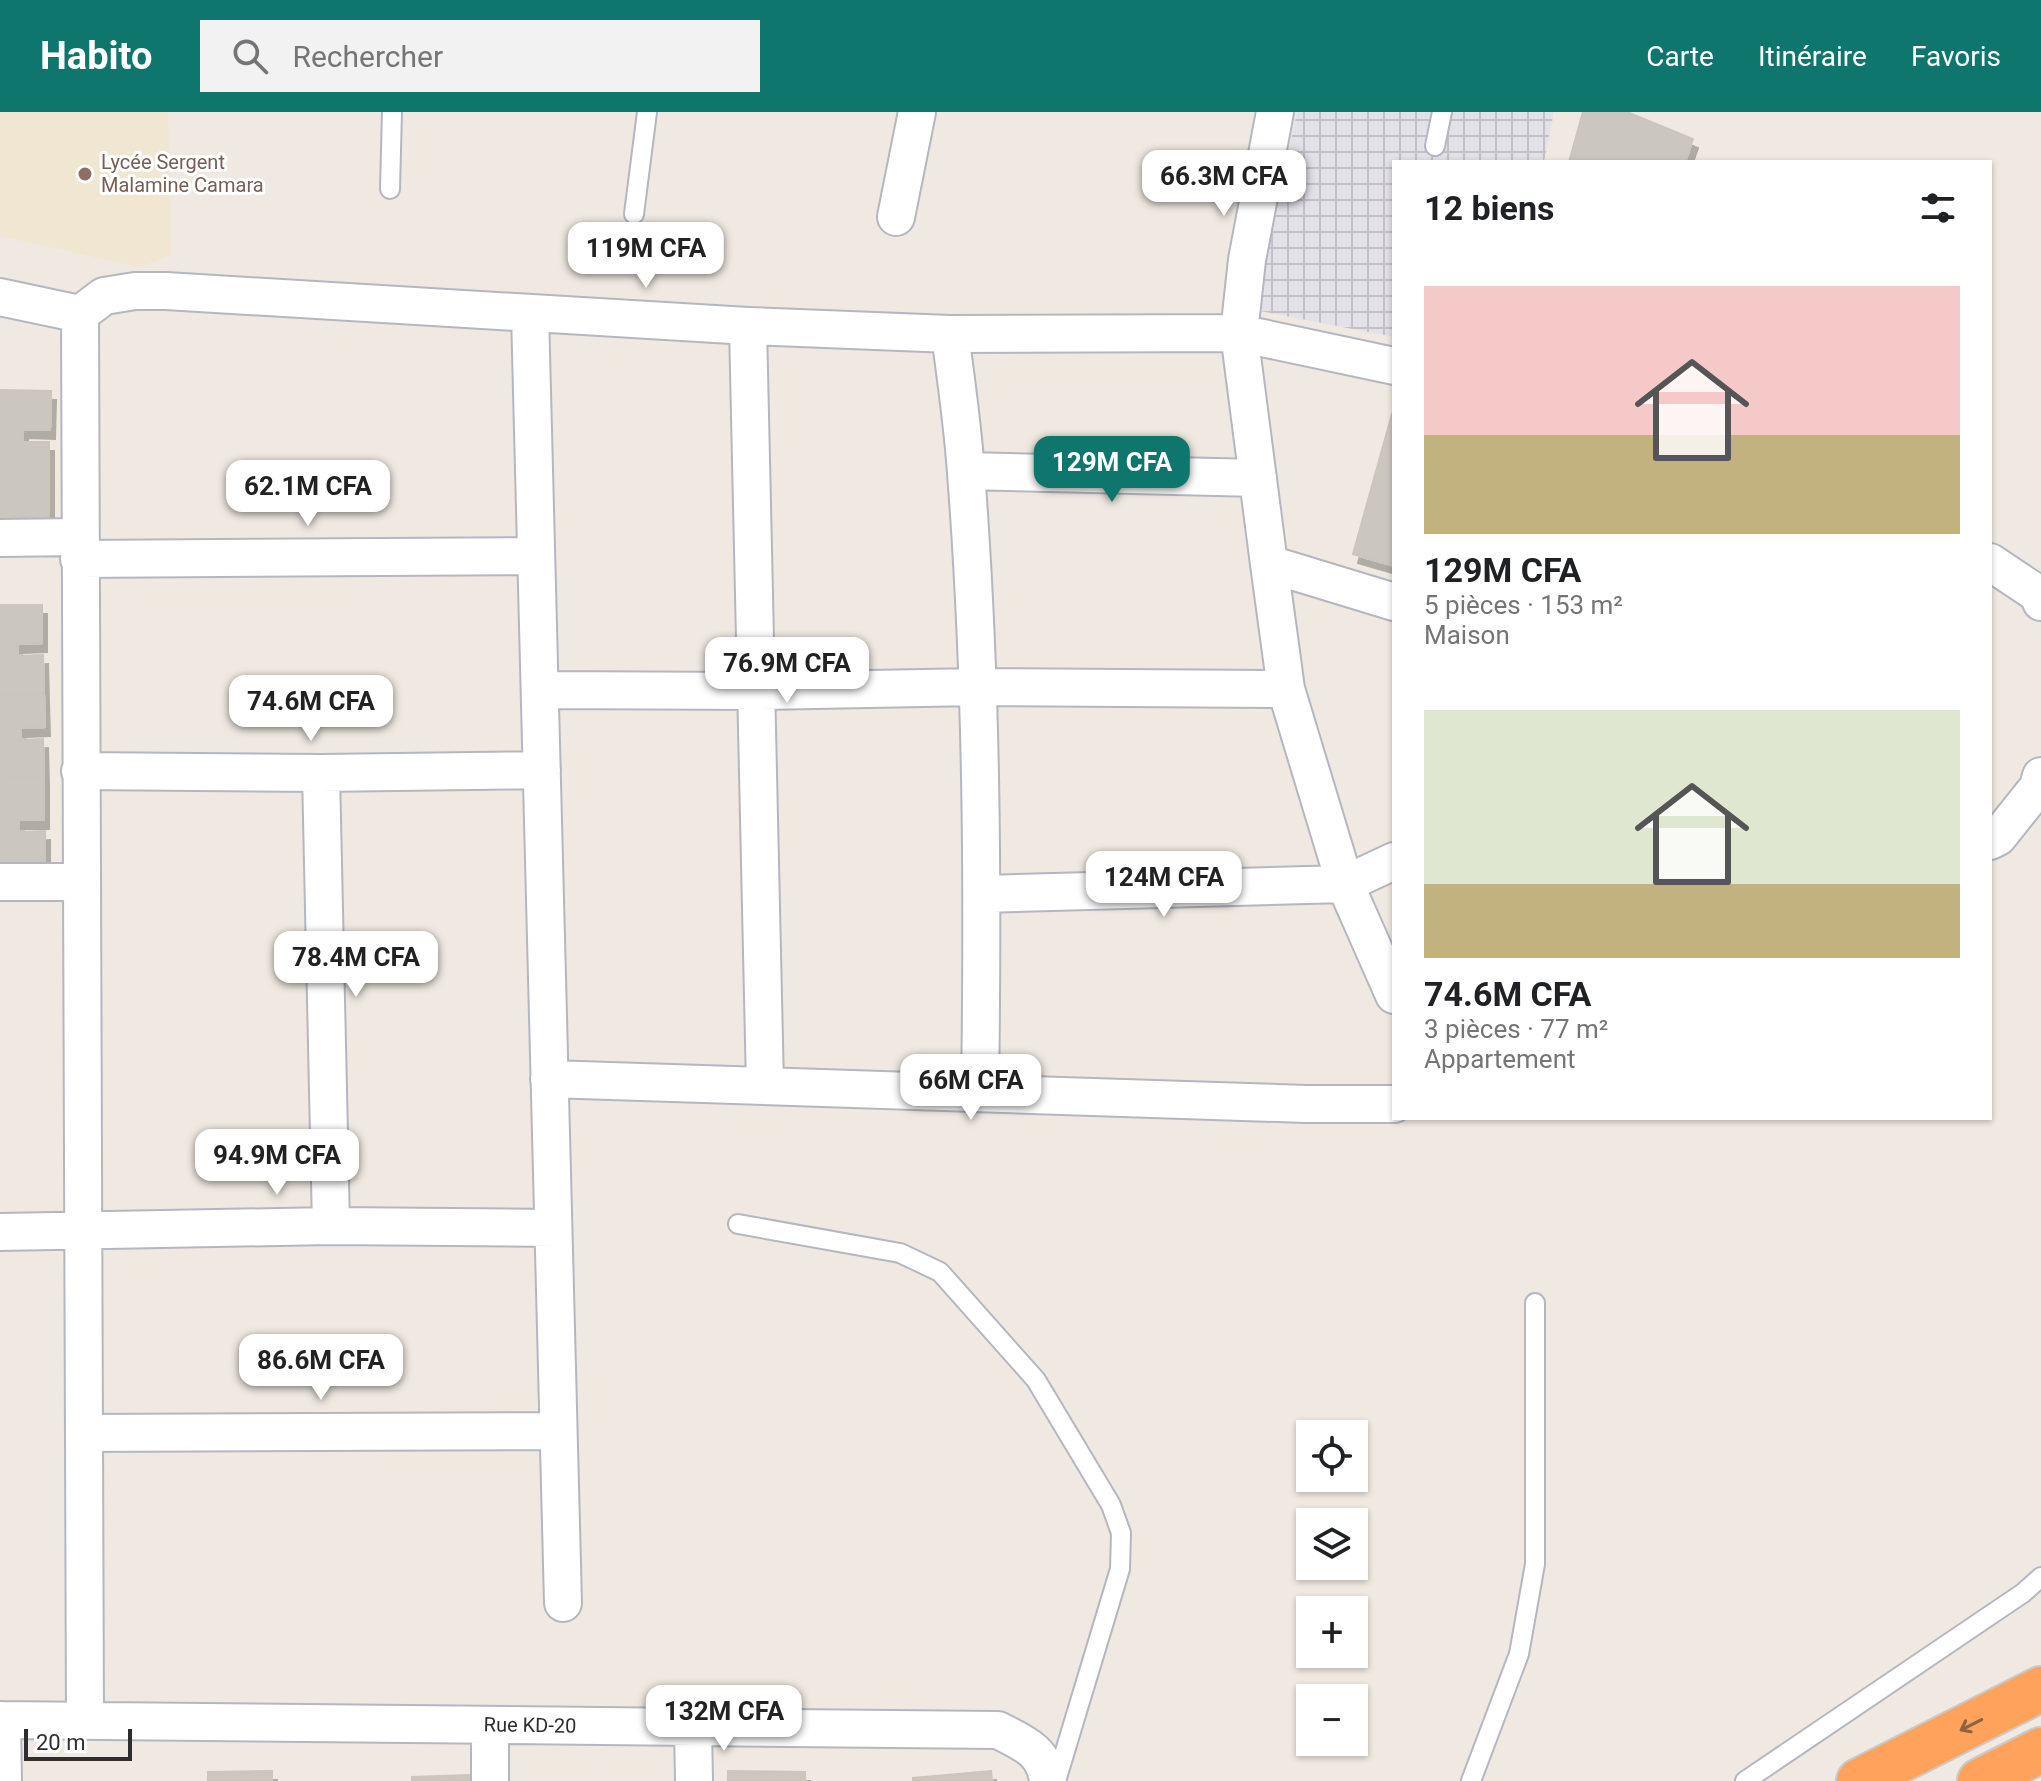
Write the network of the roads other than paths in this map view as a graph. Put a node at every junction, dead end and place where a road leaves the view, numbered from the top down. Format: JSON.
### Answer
{"nodes":[{"id":1,"x":392,"y":112,"type":"edge"},
{"id":2,"x":647,"y":112,"type":"edge"},
{"id":3,"x":917,"y":112,"type":"edge"},
{"id":4,"x":1275,"y":112,"type":"edge"},
{"id":5,"x":1442,"y":112,"type":"edge"},
{"id":6,"x":1435,"y":146,"type":"dead end"},
{"id":7,"x":390,"y":189,"type":"dead end"},
{"id":8,"x":634,"y":214,"type":"dead end"},
{"id":9,"x":896,"y":217,"type":"dead end"},
{"id":10,"x":0,"y":297,"type":"edge"},
{"id":11,"x":530,"y":313,"type":"junction"},
{"id":12,"x":80,"y":314,"type":"junction"},
{"id":13,"x":748,"y":326,"type":"junction"},
{"id":14,"x":1239,"y":333,"type":"junction"},
{"id":15,"x":950,"y":334,"type":"junction"},
{"id":16,"x":1392,"y":366,"type":"edge"},
{"id":17,"x":966,"y":471,"type":"junction"},
{"id":18,"x":1258,"y":478,"type":"junction"},
{"id":19,"x":0,"y":538,"type":"edge"},
{"id":20,"x":79,"y":548,"type":"junction"},
{"id":21,"x":536,"y":556,"type":"junction"},
{"id":22,"x":1992,"y":563,"type":"edge"},
{"id":23,"x":1269,"y":564,"type":"junction"},
{"id":24,"x":1392,"y":601,"type":"edge"},
{"id":25,"x":2041,"y":602,"type":"edge"},
{"id":26,"x":977,"y":687,"type":"junction"},
{"id":27,"x":1286,"y":689,"type":"junction"},
{"id":28,"x":540,"y":690,"type":"junction"},
{"id":29,"x":757,"y":691,"type":"junction"},
{"id":30,"x":542,"y":770,"type":"junction"},
{"id":31,"x":80,"y":771,"type":"junction"},
{"id":32,"x":321,"y":773,"type":"junction"},
{"id":33,"x":2041,"y":776,"type":"edge"},
{"id":34,"x":1993,"y":833,"type":"edge"},
{"id":35,"x":1392,"y":862,"type":"edge"},
{"id":36,"x":0,"y":882,"type":"edge"},
{"id":37,"x":80,"y":882,"type":"junction"},
{"id":38,"x":1345,"y":884,"type":"junction"},
{"id":39,"x":983,"y":894,"type":"junction"},
{"id":40,"x":1392,"y":990,"type":"edge"},
{"id":41,"x":549,"y":1079,"type":"junction"},
{"id":42,"x":765,"y":1086,"type":"junction"},
{"id":43,"x":980,"y":1093,"type":"junction"},
{"id":44,"x":1392,"y":1104,"type":"edge"},
{"id":45,"x":738,"y":1224,"type":"dead end"},
{"id":46,"x":331,"y":1226,"type":"junction"},
{"id":47,"x":553,"y":1228,"type":"junction"},
{"id":48,"x":83,"y":1231,"type":"junction"},
{"id":49,"x":0,"y":1232,"type":"edge"},
{"id":50,"x":1535,"y":1303,"type":"dead end"},
{"id":51,"x":558,"y":1431,"type":"junction"},
{"id":52,"x":84,"y":1433,"type":"junction"},
{"id":53,"x":2041,"y":1577,"type":"edge"},
{"id":54,"x":563,"y":1603,"type":"dead end"},
{"id":55,"x":2041,"y":1689,"type":"edge"},
{"id":56,"x":1,"y":1720,"type":"edge"},
{"id":57,"x":85,"y":1721,"type":"junction"},
{"id":58,"x":490,"y":1725,"type":"junction"},
{"id":59,"x":693,"y":1727,"type":"junction"},
{"id":60,"x":2041,"y":1750,"type":"edge"},
{"id":61,"x":1050,"y":1776,"type":"edge"},
{"id":62,"x":3,"y":1781,"type":"edge"},
{"id":63,"x":490,"y":1781,"type":"edge"},
{"id":64,"x":694,"y":1781,"type":"edge"},
{"id":65,"x":1471,"y":1781,"type":"edge"},
{"id":66,"x":1745,"y":1781,"type":"edge"},
{"id":67,"x":1859,"y":1781,"type":"edge"},
{"id":68,"x":1980,"y":1781,"type":"edge"}],
"edges":[{"from":1,"to":7,"type":"lane"},
{"from":2,"to":8,"type":"lane"},
{"from":3,"to":9,"type":"street"},
{"from":4,"to":14,"type":"street"},
{"from":5,"to":6,"type":"lane"},
{"from":10,"to":12,"type":"street"},
{"from":11,"to":12,"type":"street"},
{"from":11,"to":13,"type":"street"},
{"from":11,"to":21,"type":"street"},
{"from":12,"to":20,"type":"street"},
{"from":13,"to":15,"type":"street"},
{"from":13,"to":29,"type":"street"},
{"from":14,"to":15,"type":"street"},
{"from":14,"to":16,"type":"street"},
{"from":14,"to":18,"type":"street"},
{"from":15,"to":17,"type":"street"},
{"from":17,"to":18,"type":"street"},
{"from":17,"to":26,"type":"street"},
{"from":18,"to":23,"type":"street"},
{"from":19,"to":20,"type":"street"},
{"from":20,"to":21,"type":"street"},
{"from":20,"to":31,"type":"street"},
{"from":21,"to":28,"type":"street"},
{"from":22,"to":25,"type":"street"},
{"from":23,"to":24,"type":"street"},
{"from":23,"to":27,"type":"street"},
{"from":26,"to":27,"type":"street"},
{"from":26,"to":29,"type":"street"},
{"from":26,"to":39,"type":"street"},
{"from":27,"to":38,"type":"street"},
{"from":28,"to":29,"type":"street"},
{"from":28,"to":30,"type":"street"},
{"from":29,"to":42,"type":"street"},
{"from":30,"to":32,"type":"street"},
{"from":30,"to":41,"type":"street"},
{"from":31,"to":32,"type":"street"},
{"from":31,"to":37,"type":"street"},
{"from":32,"to":46,"type":"street"},
{"from":33,"to":34,"type":"street"},
{"from":35,"to":38,"type":"street"},
{"from":36,"to":37,"type":"street"},
{"from":37,"to":48,"type":"street"},
{"from":38,"to":39,"type":"street"},
{"from":38,"to":40,"type":"street"},
{"from":39,"to":43,"type":"street"},
{"from":41,"to":42,"type":"street"},
{"from":41,"to":47,"type":"street"},
{"from":42,"to":43,"type":"street"},
{"from":43,"to":44,"type":"street"},
{"from":45,"to":61,"type":"lane"},
{"from":46,"to":47,"type":"street"},
{"from":46,"to":48,"type":"street"},
{"from":47,"to":51,"type":"street"},
{"from":48,"to":49,"type":"street"},
{"from":48,"to":52,"type":"street"},
{"from":50,"to":65,"type":"lane"},
{"from":51,"to":52,"type":"street"},
{"from":51,"to":54,"type":"street"},
{"from":52,"to":57,"type":"street"},
{"from":53,"to":66,"type":"lane"},
{"from":55,"to":67,"type":"highway","one_way":true},
{"from":56,"to":57,"type":"street","name":"Rue KD-20"},
{"from":56,"to":62,"type":"street"},
{"from":57,"to":58,"type":"street","name":"Rue KD-20"},
{"from":58,"to":59,"type":"street","name":"Rue KD-20"},
{"from":58,"to":63,"type":"street"},
{"from":59,"to":61,"type":"street","name":"Rue KD-20"},
{"from":59,"to":64,"type":"street"},
{"from":60,"to":68,"type":"highway"}]}
